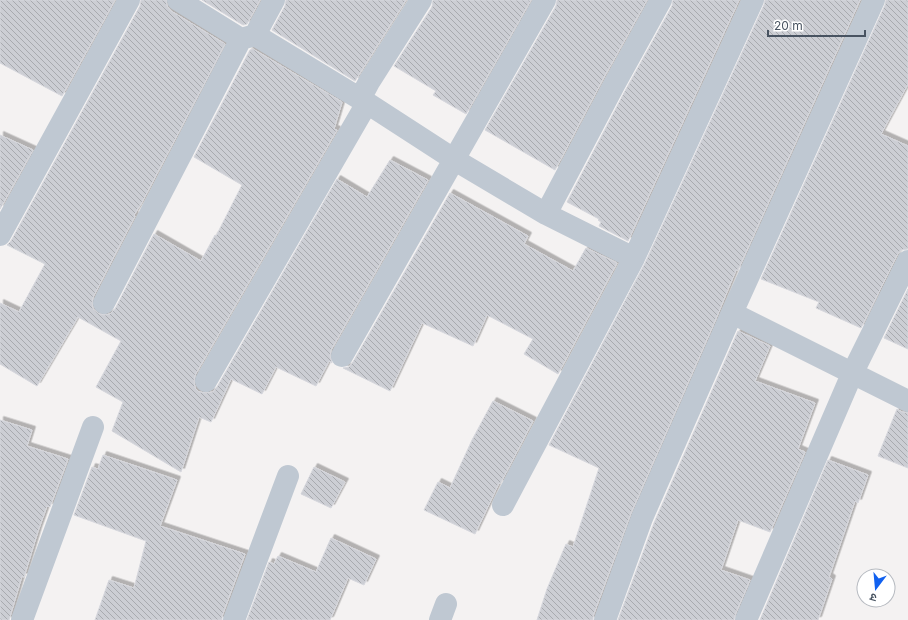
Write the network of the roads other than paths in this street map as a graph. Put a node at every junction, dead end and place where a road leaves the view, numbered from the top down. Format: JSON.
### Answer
{"nodes":[{"id":1,"x":129,"y":0,"type":"edge"},
{"id":2,"x":178,"y":0,"type":"edge"},
{"id":3,"x":274,"y":0,"type":"edge"},
{"id":4,"x":421,"y":0,"type":"edge"},
{"id":5,"x":545,"y":0,"type":"edge"},
{"id":6,"x":660,"y":0,"type":"edge"},
{"id":7,"x":753,"y":0,"type":"edge"},
{"id":8,"x":874,"y":0,"type":"edge"},
{"id":9,"x":248,"y":37,"type":"junction"},
{"id":10,"x":363,"y":101,"type":"junction"},
{"id":11,"x":455,"y":160,"type":"junction"},
{"id":12,"x":546,"y":214,"type":"junction"},
{"id":13,"x":0,"y":235,"type":"edge"},
{"id":14,"x":634,"y":258,"type":"junction"},
{"id":15,"x":908,"y":261,"type":"edge"},
{"id":16,"x":104,"y":302,"type":"dead end"},
{"id":17,"x":732,"y":313,"type":"junction"},
{"id":18,"x":342,"y":356,"type":"dead end"},
{"id":19,"x":852,"y":374,"type":"junction"},
{"id":20,"x":206,"y":381,"type":"dead end"},
{"id":21,"x":908,"y":401,"type":"edge"},
{"id":22,"x":93,"y":427,"type":"dead end"},
{"id":23,"x":288,"y":476,"type":"dead end"},
{"id":24,"x":503,"y":505,"type":"dead end"},
{"id":25,"x":22,"y":620,"type":"edge"},
{"id":26,"x":234,"y":620,"type":"edge"},
{"id":27,"x":605,"y":620,"type":"edge"},
{"id":28,"x":746,"y":620,"type":"edge"}],
"edges":[{"from":1,"to":13,"type":"street"},
{"from":2,"to":9,"type":"street"},
{"from":3,"to":9,"type":"street"},
{"from":4,"to":10,"type":"street"},
{"from":5,"to":11,"type":"street"},
{"from":6,"to":12,"type":"street"},
{"from":7,"to":14,"type":"street"},
{"from":8,"to":17,"type":"street"},
{"from":9,"to":10,"type":"street"},
{"from":9,"to":16,"type":"street"},
{"from":10,"to":11,"type":"street"},
{"from":10,"to":20,"type":"street"},
{"from":11,"to":12,"type":"street"},
{"from":11,"to":18,"type":"street"},
{"from":12,"to":14,"type":"street"},
{"from":14,"to":24,"type":"street"},
{"from":15,"to":19,"type":"street"},
{"from":17,"to":19,"type":"street"},
{"from":17,"to":27,"type":"street"},
{"from":19,"to":21,"type":"street"},
{"from":19,"to":28,"type":"street"},
{"from":22,"to":25,"type":"street"},
{"from":23,"to":26,"type":"street"}]}
